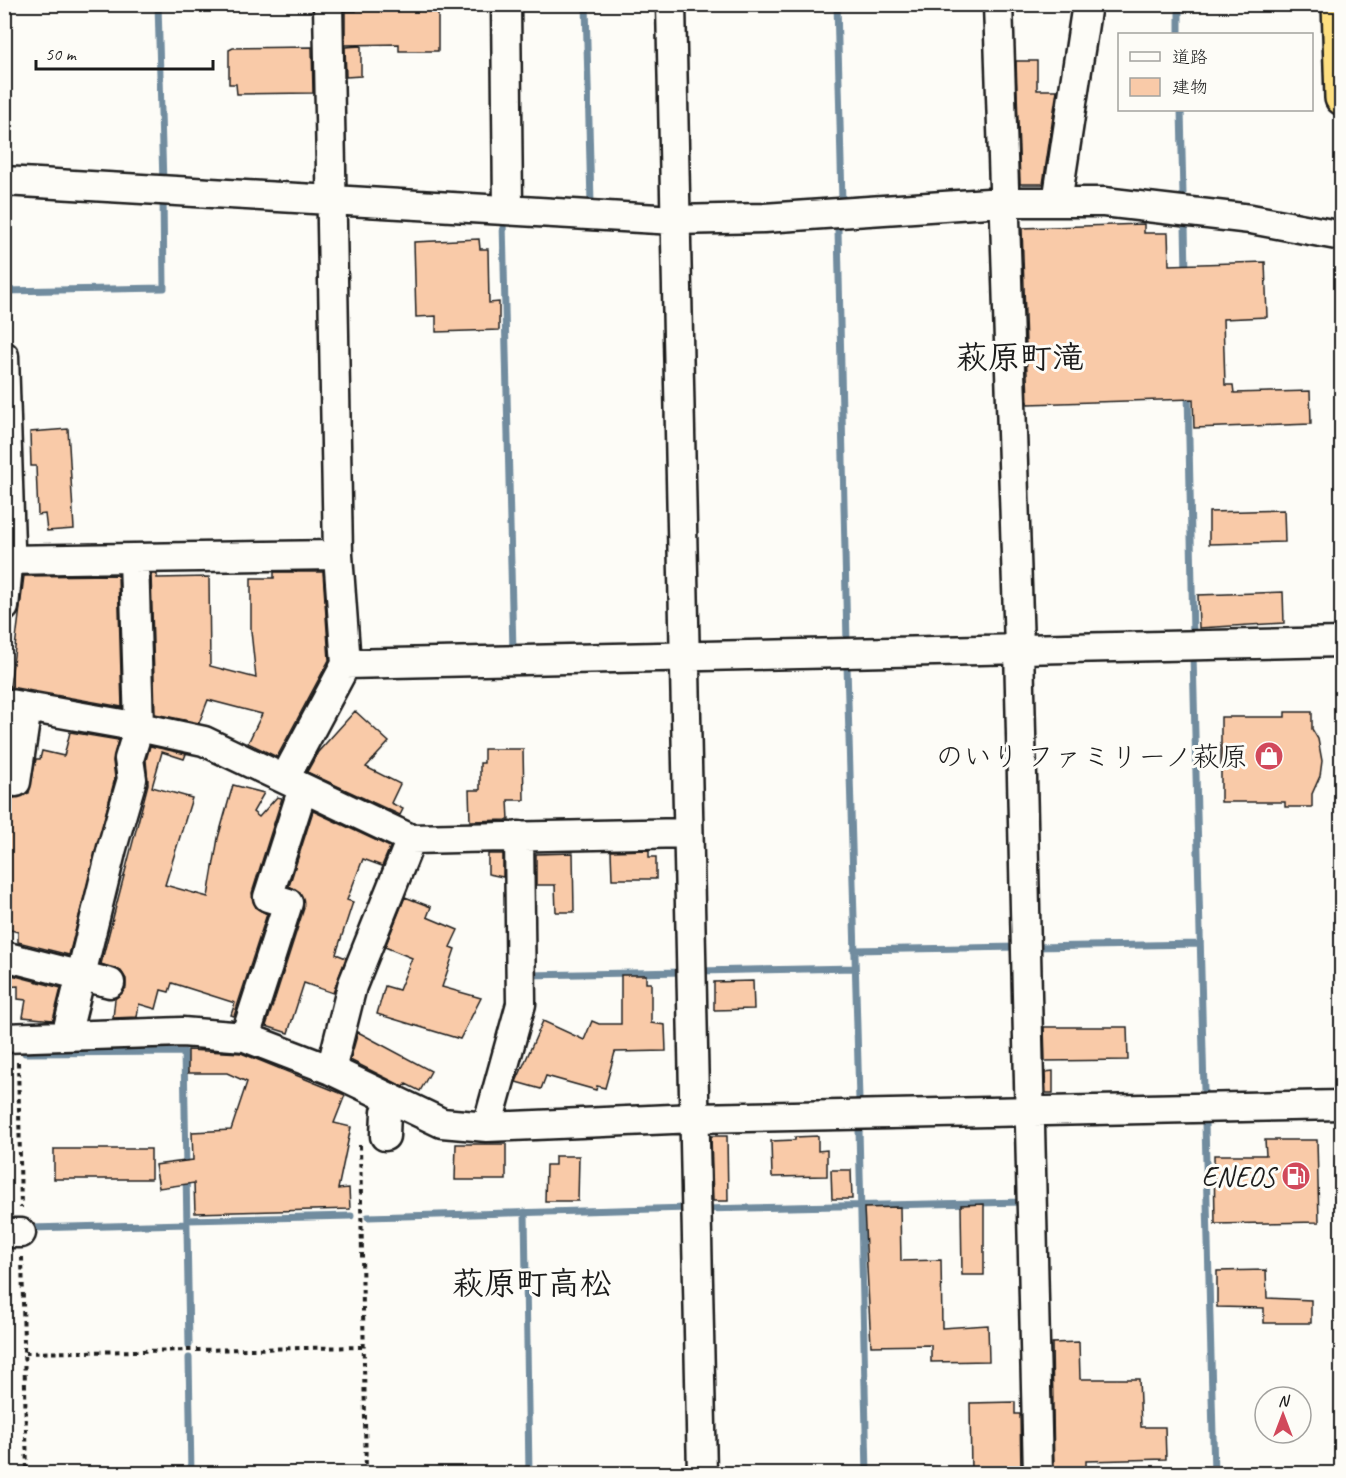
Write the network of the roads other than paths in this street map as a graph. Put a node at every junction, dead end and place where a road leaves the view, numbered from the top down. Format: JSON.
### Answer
{"nodes":[{"id":1,"x":328,"y":4,"type":"edge"},
{"id":2,"x":506,"y":4,"type":"edge"},
{"id":3,"x":671,"y":4,"type":"edge"},
{"id":4,"x":998,"y":4,"type":"edge"},
{"id":5,"x":1087,"y":4,"type":"edge"},
{"id":6,"x":1339,"y":4,"type":"edge"},
{"id":7,"x":1341,"y":98,"type":"edge"},
{"id":8,"x":4,"y":181,"type":"edge"},
{"id":9,"x":330,"y":200,"type":"junction"},
{"id":10,"x":1003,"y":202,"type":"junction"},
{"id":11,"x":1057,"y":202,"type":"junction"},
{"id":12,"x":508,"y":210,"type":"junction"},
{"id":13,"x":675,"y":220,"type":"junction"},
{"id":14,"x":1341,"y":236,"type":"edge"},
{"id":15,"x":4,"y":356,"type":"edge"},
{"id":16,"x":338,"y":555,"type":"junction"},
{"id":17,"x":134,"y":558,"type":"junction"},
{"id":18,"x":6,"y":560,"type":"edge"},
{"id":19,"x":4,"y":607,"type":"edge"},
{"id":20,"x":1341,"y":642,"type":"edge"},
{"id":21,"x":1019,"y":647,"type":"junction"},
{"id":22,"x":685,"y":656,"type":"junction"},
{"id":23,"x":346,"y":664,"type":"junction"},
{"id":24,"x":16,"y":705,"type":"edge"},
{"id":25,"x":139,"y":727,"type":"junction"},
{"id":26,"x":16,"y":782,"type":"dead end"},
{"id":27,"x":294,"y":783,"type":"junction"},
{"id":28,"x":688,"y":833,"type":"junction"},
{"id":29,"x":519,"y":836,"type":"junction"},
{"id":30,"x":411,"y":839,"type":"junction"},
{"id":31,"x":4,"y":956,"type":"edge"},
{"id":32,"x":81,"y":975,"type":"junction"},
{"id":33,"x":110,"y":983,"type":"dead end"},
{"id":34,"x":66,"y":1036,"type":"junction"},
{"id":35,"x":245,"y":1037,"type":"junction"},
{"id":36,"x":4,"y":1038,"type":"edge"},
{"id":37,"x":331,"y":1070,"type":"junction"},
{"id":38,"x":392,"y":1100,"type":"junction"},
{"id":39,"x":1341,"y":1105,"type":"edge"},
{"id":40,"x":1029,"y":1113,"type":"junction"},
{"id":41,"x":695,"y":1118,"type":"junction"},
{"id":42,"x":487,"y":1127,"type":"junction"},
{"id":43,"x":372,"y":1137,"type":"road end"},
{"id":44,"x":702,"y":1473,"type":"edge"},
{"id":45,"x":1038,"y":1473,"type":"edge"}],
"edges":[{"from":1,"to":9,"type":"street"},
{"from":2,"to":12,"type":"street"},
{"from":3,"to":13,"type":"street"},
{"from":4,"to":10,"type":"street"},
{"from":5,"to":11,"type":"street"},
{"from":6,"to":7,"type":"highway"},
{"from":8,"to":9,"type":"street"},
{"from":9,"to":12,"type":"street"},
{"from":9,"to":16,"type":"street"},
{"from":10,"to":11,"type":"street"},
{"from":10,"to":13,"type":"street"},
{"from":10,"to":21,"type":"street"},
{"from":11,"to":14,"type":"street"},
{"from":12,"to":13,"type":"street"},
{"from":13,"to":22,"type":"street"},
{"from":15,"to":18,"type":"street"},
{"from":16,"to":17,"type":"street"},
{"from":16,"to":23,"type":"street"},
{"from":17,"to":18,"type":"street"},
{"from":17,"to":25,"type":"street"},
{"from":18,"to":19,"type":"street"},
{"from":20,"to":21,"type":"street"},
{"from":21,"to":22,"type":"street"},
{"from":21,"to":40,"type":"street"},
{"from":22,"to":23,"type":"street"},
{"from":22,"to":28,"type":"street"},
{"from":23,"to":27,"type":"street"},
{"from":24,"to":25,"type":"street"},
{"from":24,"to":26,"type":"street"},
{"from":25,"to":27,"type":"street"},
{"from":25,"to":32,"type":"street"},
{"from":27,"to":30,"type":"street"},
{"from":27,"to":35,"type":"street"},
{"from":28,"to":29,"type":"street"},
{"from":28,"to":41,"type":"street"},
{"from":29,"to":30,"type":"street"},
{"from":29,"to":42,"type":"street"},
{"from":30,"to":37,"type":"street"},
{"from":31,"to":32,"type":"street"},
{"from":32,"to":33,"type":"street"},
{"from":32,"to":34,"type":"street"},
{"from":34,"to":35,"type":"street"},
{"from":34,"to":36,"type":"street"},
{"from":35,"to":37,"type":"street"},
{"from":37,"to":38,"type":"street"},
{"from":38,"to":42,"type":"street"},
{"from":38,"to":43,"type":"street"},
{"from":39,"to":40,"type":"street"},
{"from":40,"to":41,"type":"street"},
{"from":40,"to":45,"type":"street"},
{"from":41,"to":42,"type":"street"},
{"from":41,"to":44,"type":"street"}]}
